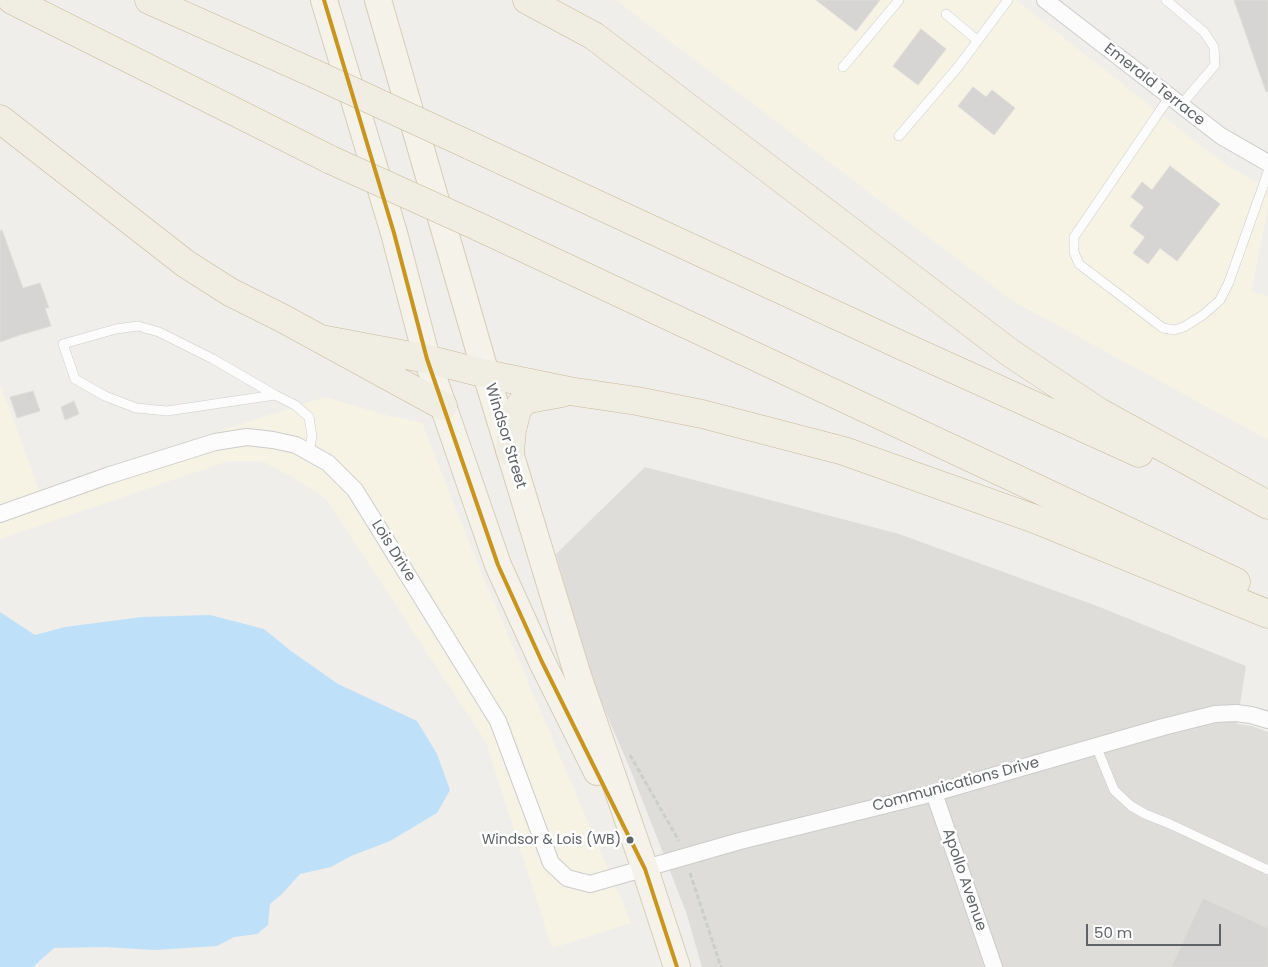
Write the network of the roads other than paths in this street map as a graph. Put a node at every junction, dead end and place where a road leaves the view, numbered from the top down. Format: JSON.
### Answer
{"nodes":[{"id":1,"x":12,"y":0,"type":"edge"},
{"id":2,"x":149,"y":0,"type":"edge"},
{"id":3,"x":324,"y":0,"type":"edge"},
{"id":4,"x":378,"y":0,"type":"edge"},
{"id":5,"x":527,"y":0,"type":"edge"},
{"id":6,"x":899,"y":0,"type":"edge"},
{"id":7,"x":1008,"y":0,"type":"edge"},
{"id":8,"x":1045,"y":0,"type":"edge"},
{"id":9,"x":1166,"y":0,"type":"edge"},
{"id":10,"x":946,"y":14,"type":"dead end"},
{"id":11,"x":977,"y":40,"type":"junction"},
{"id":12,"x":843,"y":67,"type":"dead end"},
{"id":13,"x":1175,"y":101,"type":"junction"},
{"id":14,"x":0,"y":119,"type":"edge"},
{"id":15,"x":899,"y":136,"type":"dead end"},
{"id":16,"x":1268,"y":164,"type":"edge"},
{"id":17,"x":1268,"y":172,"type":"edge"},
{"id":18,"x":321,"y":339,"type":"junction"},
{"id":19,"x":427,"y":359,"type":"junction"},
{"id":20,"x":486,"y":374,"type":"junction"},
{"id":21,"x":569,"y":391,"type":"junction"},
{"id":22,"x":275,"y":395,"type":"junction"},
{"id":23,"x":443,"y":406,"type":"junction"},
{"id":24,"x":510,"y":451,"type":"junction"},
{"id":25,"x":309,"y":452,"type":"junction"},
{"id":26,"x":1268,"y":505,"type":"edge"},
{"id":27,"x":1268,"y":512,"type":"edge"},
{"id":28,"x":0,"y":514,"type":"edge"},
{"id":29,"x":1268,"y":597,"type":"edge"},
{"id":30,"x":1268,"y":614,"type":"edge"},
{"id":31,"x":1268,"y":720,"type":"edge"},
{"id":32,"x":1096,"y":746,"type":"junction"},
{"id":33,"x":934,"y":793,"type":"junction"},
{"id":34,"x":645,"y":869,"type":"junction"},
{"id":35,"x":1268,"y":870,"type":"edge"},
{"id":36,"x":677,"y":967,"type":"edge"},
{"id":37,"x":994,"y":967,"type":"edge"}],
"edges":[{"from":1,"to":29,"type":"highway","bridge":true},
{"from":2,"to":27,"type":"highway","bridge":true},
{"from":3,"to":19,"type":"main road","name":"Windsor Street"},
{"from":4,"to":20,"type":"main road","name":"Windsor Street"},
{"from":5,"to":26,"type":"highway"},
{"from":6,"to":12,"type":"lane"},
{"from":7,"to":11,"type":"lane"},
{"from":8,"to":13,"type":"street","name":"Emerald Terrace"},
{"from":9,"to":13,"type":"lane"},
{"from":10,"to":11,"type":"lane"},
{"from":11,"to":15,"type":"lane"},
{"from":13,"to":16,"type":"street","name":"Emerald Terrace"},
{"from":13,"to":17,"type":"lane"},
{"from":14,"to":18,"type":"highway"},
{"from":18,"to":19,"type":"highway"},
{"from":18,"to":23,"type":"highway"},
{"from":19,"to":20,"type":"highway"},
{"from":19,"to":23,"type":"main road","name":"Windsor Street"},
{"from":20,"to":21,"type":"highway"},
{"from":20,"to":24,"type":"main road","name":"Windsor Street"},
{"from":21,"to":24,"type":"highway"},
{"from":21,"to":30,"type":"highway"},
{"from":22,"to":22,"type":"lane"},
{"from":22,"to":25,"type":"lane"},
{"from":23,"to":34,"type":"main road","name":"Windsor Street"},
{"from":24,"to":34,"type":"main road","name":"Windsor Street"},
{"from":25,"to":28,"type":"street","name":"Lois Drive"},
{"from":25,"to":34,"type":"street","name":"Lois Drive"},
{"from":31,"to":32,"type":"street","name":"Communications Drive"},
{"from":32,"to":33,"type":"street","name":"Communications Drive"},
{"from":32,"to":35,"type":"lane"},
{"from":33,"to":34,"type":"street","name":"Communications Drive"},
{"from":33,"to":37,"type":"street","name":"Apollo Avenue"},
{"from":34,"to":36,"type":"main road","name":"Windsor Street"}]}
